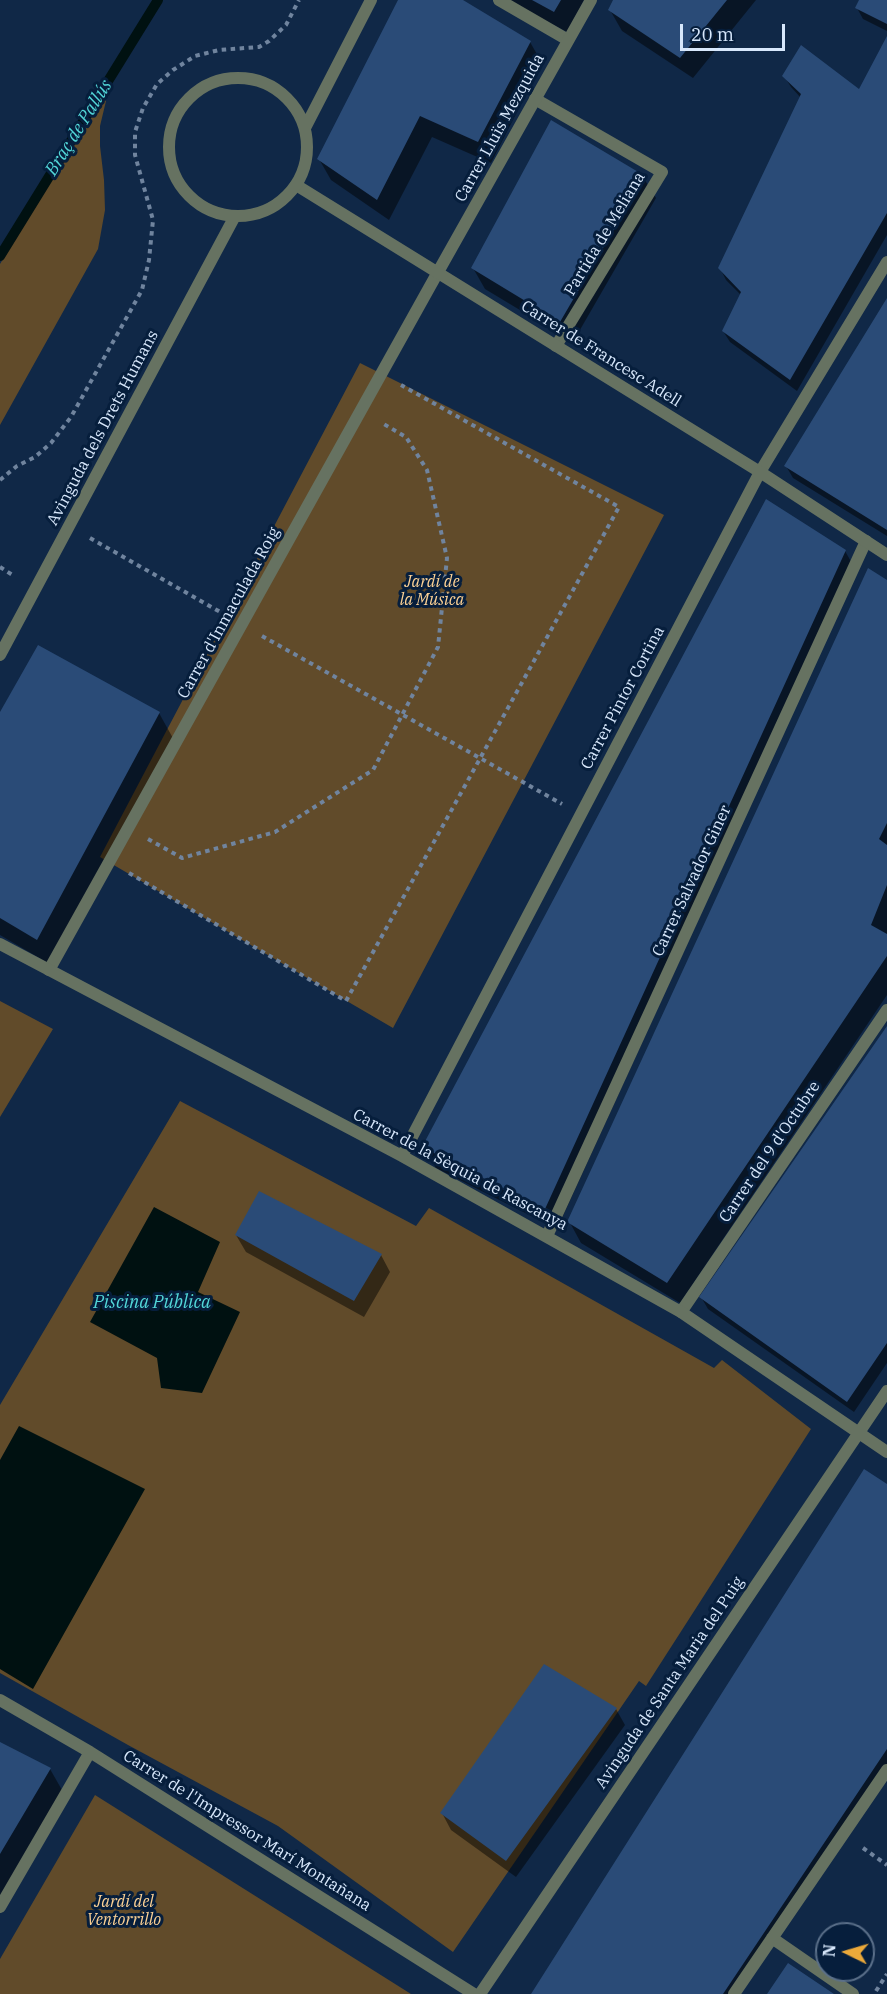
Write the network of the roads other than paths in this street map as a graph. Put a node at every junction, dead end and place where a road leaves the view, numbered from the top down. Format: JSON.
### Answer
{"nodes":[{"id":1,"x":371,"y":0,"type":"edge"},
{"id":2,"x":499,"y":0,"type":"edge"},
{"id":3,"x":591,"y":0,"type":"edge"},
{"id":4,"x":568,"y":40,"type":"junction"},
{"id":5,"x":535,"y":99,"type":"junction"},
{"id":6,"x":305,"y":128,"type":"junction"},
{"id":7,"x":296,"y":185,"type":"junction"},
{"id":8,"x":235,"y":216,"type":"junction"},
{"id":9,"x":887,"y":262,"type":"edge"},
{"id":10,"x":438,"y":272,"type":"junction"},
{"id":11,"x":556,"y":346,"type":"junction"},
{"id":12,"x":760,"y":472,"type":"junction"},
{"id":13,"x":866,"y":541,"type":"junction"},
{"id":14,"x":887,"y":555,"type":"edge"},
{"id":15,"x":0,"y":655,"type":"edge"},
{"id":16,"x":0,"y":944,"type":"edge"},
{"id":17,"x":49,"y":970,"type":"junction"},
{"id":18,"x":887,"y":1010,"type":"edge"},
{"id":19,"x":402,"y":1156,"type":"junction"},
{"id":20,"x":547,"y":1236,"type":"junction"},
{"id":21,"x":681,"y":1312,"type":"junction"},
{"id":22,"x":887,"y":1391,"type":"edge"},
{"id":23,"x":859,"y":1433,"type":"junction"},
{"id":24,"x":887,"y":1452,"type":"edge"},
{"id":25,"x":0,"y":1700,"type":"edge"},
{"id":26,"x":90,"y":1752,"type":"junction"},
{"id":27,"x":887,"y":1770,"type":"edge"},
{"id":28,"x":0,"y":1907,"type":"edge"},
{"id":29,"x":772,"y":1938,"type":"junction"},
{"id":30,"x":474,"y":1994,"type":"edge"},
{"id":31,"x":480,"y":1994,"type":"edge"},
{"id":32,"x":734,"y":1994,"type":"edge"},
{"id":33,"x":853,"y":1994,"type":"edge"}],
"edges":[{"from":1,"to":6,"type":"street"},
{"from":2,"to":4,"type":"street"},
{"from":3,"to":4,"type":"street","name":"Carrer Lluïs Mezquida"},
{"from":4,"to":5,"type":"street","name":"Carrer Lluïs Mezquida"},
{"from":5,"to":10,"type":"street","name":"Carrer Lluïs Mezquida"},
{"from":5,"to":11,"type":"street","name":"Partida de Meliana"},
{"from":6,"to":7,"type":"street"},
{"from":6,"to":8,"type":"street"},
{"from":7,"to":8,"type":"street"},
{"from":7,"to":10,"type":"street","name":"Carrer de Francesc Adell"},
{"from":8,"to":15,"type":"street","name":"Avinguda dels Drets Humans"},
{"from":9,"to":12,"type":"street","name":"Carrer Pintor Cortina"},
{"from":10,"to":11,"type":"street","name":"Carrer de Francesc Adell"},
{"from":10,"to":17,"type":"street","name":"Carrer d'Inmaculada Roig"},
{"from":11,"to":12,"type":"street","name":"Carrer de Francesc Adell"},
{"from":12,"to":13,"type":"street","name":"Carrer de Francesc Adell"},
{"from":12,"to":19,"type":"street","name":"Carrer Pintor Cortina"},
{"from":13,"to":14,"type":"street","name":"Carrer de Francesc Adell"},
{"from":13,"to":20,"type":"street","name":"Carrer Salvador Giner"},
{"from":16,"to":17,"type":"street","name":"Carrer de la Sèquia de Rascanya"},
{"from":17,"to":19,"type":"street","name":"Carrer de la Sèquia de Rascanya"},
{"from":18,"to":21,"type":"street","name":"Carrer del 9 d'Octubre"},
{"from":19,"to":20,"type":"street","name":"Carrer de la Sèquia de Rascanya"},
{"from":20,"to":21,"type":"street","name":"Carrer de la Sèquia de Rascanya"},
{"from":21,"to":23,"type":"street","name":"Carrer de la Sèquia de Rascanya"},
{"from":22,"to":23,"type":"street","name":"Avinguda de Santa Maria del Puig"},
{"from":23,"to":24,"type":"street","name":"Carrer de la Sèquia de Rascanya"},
{"from":23,"to":31,"type":"street","name":"Avinguda de Santa Maria del Puig"},
{"from":25,"to":26,"type":"street","name":"Carrer de l'Impressor Marí Montañana"},
{"from":26,"to":28,"type":"street"},
{"from":26,"to":30,"type":"street","name":"Carrer de l'Impressor Marí Montañana"},
{"from":27,"to":29,"type":"street"},
{"from":29,"to":32,"type":"street"},
{"from":29,"to":33,"type":"street"}]}
